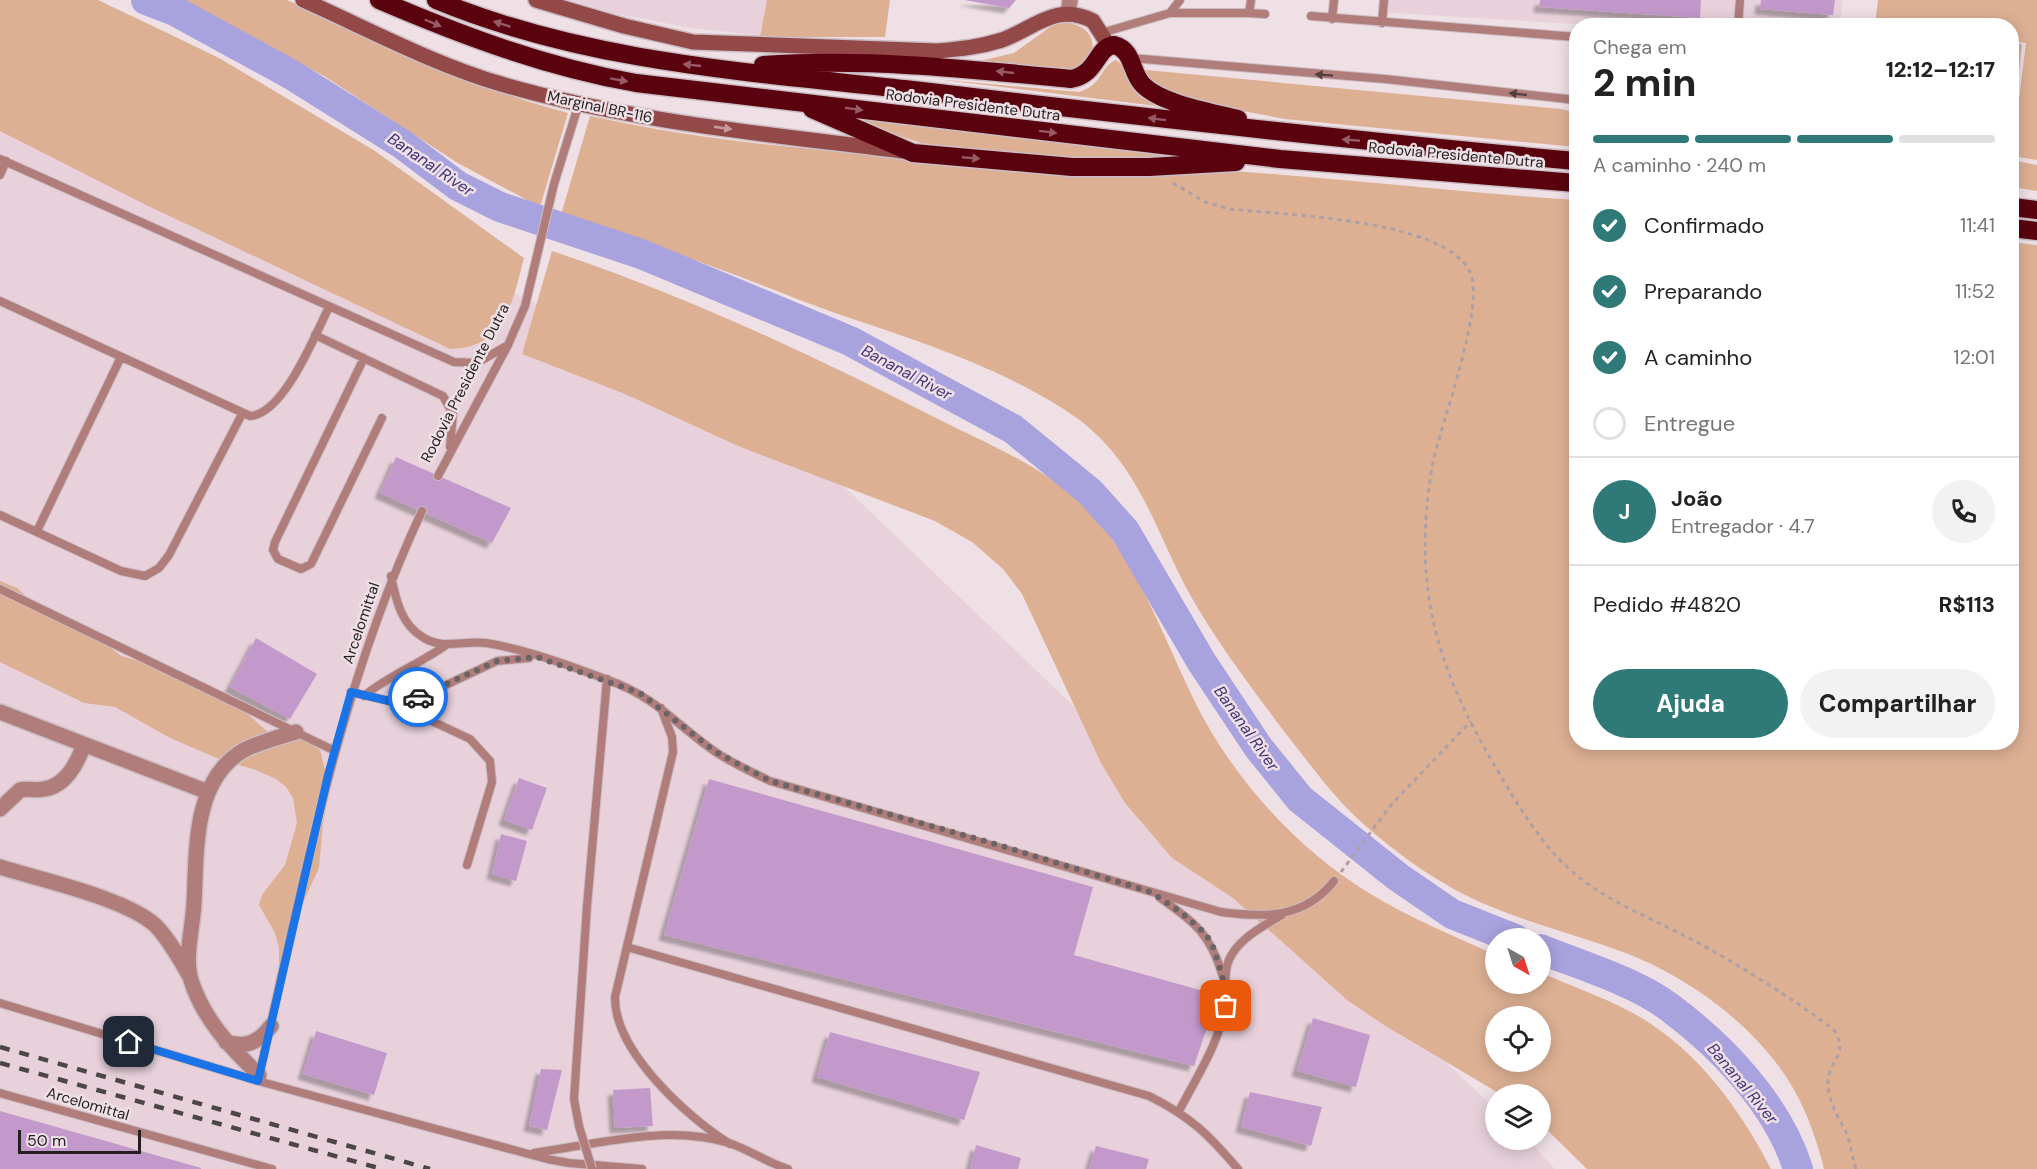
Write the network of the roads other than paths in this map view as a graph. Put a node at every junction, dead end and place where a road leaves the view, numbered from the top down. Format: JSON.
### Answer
{"nodes":[{"id":1,"x":303,"y":0,"type":"edge"},
{"id":2,"x":379,"y":0,"type":"edge"},
{"id":3,"x":436,"y":0,"type":"edge"},
{"id":4,"x":536,"y":0,"type":"edge"},
{"id":5,"x":1180,"y":0,"type":"edge"},
{"id":6,"x":1251,"y":0,"type":"edge"},
{"id":7,"x":1334,"y":0,"type":"edge"},
{"id":8,"x":1384,"y":0,"type":"edge"},
{"id":9,"x":1740,"y":0,"type":"edge"},
{"id":10,"x":1069,"y":7,"type":"edge"},
{"id":11,"x":1249,"y":13,"type":"junction"},
{"id":12,"x":1170,"y":14,"type":"junction"},
{"id":13,"x":1265,"y":14,"type":"dead end"},
{"id":14,"x":1311,"y":16,"type":"dead end"},
{"id":15,"x":1739,"y":18,"type":"edge"},
{"id":16,"x":1332,"y":19,"type":"junction"},
{"id":17,"x":1382,"y":23,"type":"junction"},
{"id":18,"x":1569,"y":36,"type":"edge"},
{"id":19,"x":1105,"y":39,"type":"junction"},
{"id":20,"x":1131,"y":58,"type":"junction"},
{"id":21,"x":718,"y":68,"type":"junction"},
{"id":22,"x":1569,"y":99,"type":"edge"},
{"id":23,"x":794,"y":102,"type":"junction"},
{"id":24,"x":581,"y":104,"type":"junction"},
{"id":25,"x":1301,"y":136,"type":"junction"},
{"id":26,"x":913,"y":153,"type":"junction"},
{"id":27,"x":1280,"y":159,"type":"junction"},
{"id":28,"x":3,"y":160,"type":"edge"},
{"id":29,"x":1569,"y":160,"type":"edge"},
{"id":30,"x":0,"y":175,"type":"edge"},
{"id":31,"x":1569,"y":182,"type":"edge"},
{"id":32,"x":2019,"y":208,"type":"edge"},
{"id":33,"x":2037,"y":210,"type":"edge"},
{"id":34,"x":2019,"y":229,"type":"edge"},
{"id":35,"x":2037,"y":231,"type":"edge"},
{"id":36,"x":0,"y":301,"type":"edge"},
{"id":37,"x":329,"y":307,"type":"junction"},
{"id":38,"x":315,"y":334,"type":"junction"},
{"id":39,"x":508,"y":345,"type":"junction"},
{"id":40,"x":121,"y":357,"type":"junction"},
{"id":41,"x":364,"y":358,"type":"junction"},
{"id":42,"x":242,"y":414,"type":"junction"},
{"id":43,"x":382,"y":418,"type":"dead end"},
{"id":44,"x":450,"y":451,"type":"junction"},
{"id":45,"x":438,"y":476,"type":"dead end"},
{"id":46,"x":422,"y":511,"type":"dead end"},
{"id":47,"x":0,"y":515,"type":"edge"},
{"id":48,"x":37,"y":531,"type":"junction"},
{"id":49,"x":391,"y":576,"type":"junction"},
{"id":50,"x":0,"y":590,"type":"edge"},
{"id":51,"x":446,"y":645,"type":"junction"},
{"id":52,"x":537,"y":657,"type":"junction"},
{"id":53,"x":607,"y":679,"type":"junction"},
{"id":54,"x":351,"y":692,"type":"junction"},
{"id":55,"x":364,"y":696,"type":"junction"},
{"id":56,"x":389,"y":701,"type":"junction"},
{"id":57,"x":659,"y":705,"type":"junction"},
{"id":58,"x":0,"y":712,"type":"edge"},
{"id":59,"x":296,"y":732,"type":"junction"},
{"id":60,"x":84,"y":745,"type":"junction"},
{"id":61,"x":335,"y":751,"type":"junction"},
{"id":62,"x":208,"y":792,"type":"junction"},
{"id":63,"x":0,"y":809,"type":"edge"},
{"id":64,"x":467,"y":865,"type":"dead end"},
{"id":65,"x":0,"y":867,"type":"edge"},
{"id":66,"x":1334,"y":881,"type":"road end"},
{"id":67,"x":1151,"y":892,"type":"junction"},
{"id":68,"x":1286,"y":913,"type":"junction"},
{"id":69,"x":627,"y":947,"type":"junction"},
{"id":70,"x":190,"y":977,"type":"junction"},
{"id":71,"x":1225,"y":986,"type":"junction"},
{"id":72,"x":0,"y":1003,"type":"edge"},
{"id":73,"x":270,"y":1026,"type":"junction"},
{"id":74,"x":226,"y":1042,"type":"junction"},
{"id":75,"x":259,"y":1078,"type":"junction"},
{"id":76,"x":0,"y":1093,"type":"edge"},
{"id":77,"x":1179,"y":1111,"type":"junction"},
{"id":78,"x":730,"y":1144,"type":"junction"},
{"id":79,"x":530,"y":1154,"type":"junction"},
{"id":80,"x":272,"y":1169,"type":"edge"},
{"id":81,"x":592,"y":1169,"type":"edge"},
{"id":82,"x":642,"y":1169,"type":"edge"},
{"id":83,"x":788,"y":1169,"type":"edge"},
{"id":84,"x":1238,"y":1169,"type":"edge"}],
"edges":[{"from":1,"to":24,"type":"main road","name":"Marginal BR-116"},
{"from":2,"to":23,"type":"highway","name":"Rodovia Presidente Dutra","one_way":true},
{"from":21,"to":3,"type":"highway","name":"Rodovia Presidente Dutra","one_way":true},
{"from":4,"to":10,"type":"main road"},
{"from":5,"to":12,"type":"lane"},
{"from":6,"to":11,"type":"lane"},
{"from":7,"to":16,"type":"lane"},
{"from":8,"to":17,"type":"lane"},
{"from":9,"to":15,"type":"lane"},
{"from":10,"to":19,"type":"main road"},
{"from":11,"to":12,"type":"lane"},
{"from":11,"to":13,"type":"lane"},
{"from":12,"to":19,"type":"lane"},
{"from":14,"to":16,"type":"lane"},
{"from":16,"to":17,"type":"lane"},
{"from":17,"to":18,"type":"lane"},
{"from":19,"to":20,"type":"highway"},
{"from":19,"to":21,"type":"highway","one_way":true},
{"from":22,"to":20,"type":"lane","one_way":true},
{"from":20,"to":25,"type":"highway"},
{"from":25,"to":21,"type":"highway","name":"Rodovia Presidente Dutra","one_way":true},
{"from":23,"to":26,"type":"highway"},
{"from":23,"to":27,"type":"highway","name":"Rodovia Presidente Dutra","one_way":true},
{"from":24,"to":26,"type":"main road","name":"Marginal BR-116","one_way":true},
{"from":24,"to":39,"type":"lane","name":"Rodovia Presidente Dutra"},
{"from":29,"to":25,"type":"highway","name":"Rodovia Presidente Dutra","one_way":true},
{"from":26,"to":27,"type":"highway","one_way":true},
{"from":27,"to":31,"type":"highway","name":"Rodovia Presidente Dutra"},
{"from":28,"to":30,"type":"lane"},
{"from":28,"to":37,"type":"lane"},
{"from":32,"to":33,"type":"highway"},
{"from":34,"to":35,"type":"highway"},
{"from":36,"to":40,"type":"lane"},
{"from":37,"to":38,"type":"lane"},
{"from":37,"to":39,"type":"lane"},
{"from":38,"to":41,"type":"lane"},
{"from":38,"to":42,"type":"lane"},
{"from":39,"to":44,"type":"lane","name":"Rodovia Presidente Dutra"},
{"from":40,"to":42,"type":"lane"},
{"from":40,"to":48,"type":"lane"},
{"from":41,"to":43,"type":"lane"},
{"from":41,"to":44,"type":"lane"},
{"from":42,"to":48,"type":"lane"},
{"from":44,"to":45,"type":"lane","name":"Rodovia Presidente Dutra"},
{"from":46,"to":49,"type":"lane","name":"Arcelomittal"},
{"from":47,"to":48,"type":"lane"},
{"from":49,"to":51,"type":"lane"},
{"from":49,"to":54,"type":"lane","name":"Arcelomittal"},
{"from":50,"to":59,"type":"lane"},
{"from":51,"to":52,"type":"lane"},
{"from":51,"to":55,"type":"lane"},
{"from":52,"to":53,"type":"lane"},
{"from":52,"to":56,"type":"lane"},
{"from":53,"to":57,"type":"lane"},
{"from":53,"to":81,"type":"lane","bridge":true},
{"from":54,"to":55,"type":"lane"},
{"from":54,"to":61,"type":"lane","name":"Arcelomittal"},
{"from":55,"to":56,"type":"lane"},
{"from":56,"to":64,"type":"lane"},
{"from":57,"to":67,"type":"lane"},
{"from":57,"to":69,"type":"lane"},
{"from":58,"to":60,"type":"street"},
{"from":59,"to":61,"type":"lane"},
{"from":59,"to":62,"type":"street"},
{"from":60,"to":62,"type":"street"},
{"from":60,"to":63,"type":"street"},
{"from":61,"to":73,"type":"lane","name":"Arcelomittal"},
{"from":62,"to":70,"type":"street"},
{"from":65,"to":70,"type":"street"},
{"from":66,"to":68,"type":"lane"},
{"from":67,"to":68,"type":"lane"},
{"from":67,"to":71,"type":"lane"},
{"from":68,"to":71,"type":"lane"},
{"from":69,"to":77,"type":"lane"},
{"from":69,"to":78,"type":"lane"},
{"from":70,"to":74,"type":"street"},
{"from":71,"to":77,"type":"lane"},
{"from":72,"to":75,"type":"lane"},
{"from":73,"to":74,"type":"street"},
{"from":73,"to":75,"type":"lane","name":"Arcelomittal"},
{"from":74,"to":75,"type":"street"},
{"from":75,"to":79,"type":"lane"},
{"from":76,"to":80,"type":"lane","name":"Arcelomittal"},
{"from":77,"to":84,"type":"lane"},
{"from":78,"to":79,"type":"lane"},
{"from":78,"to":83,"type":"lane"},
{"from":79,"to":82,"type":"lane"}]}
